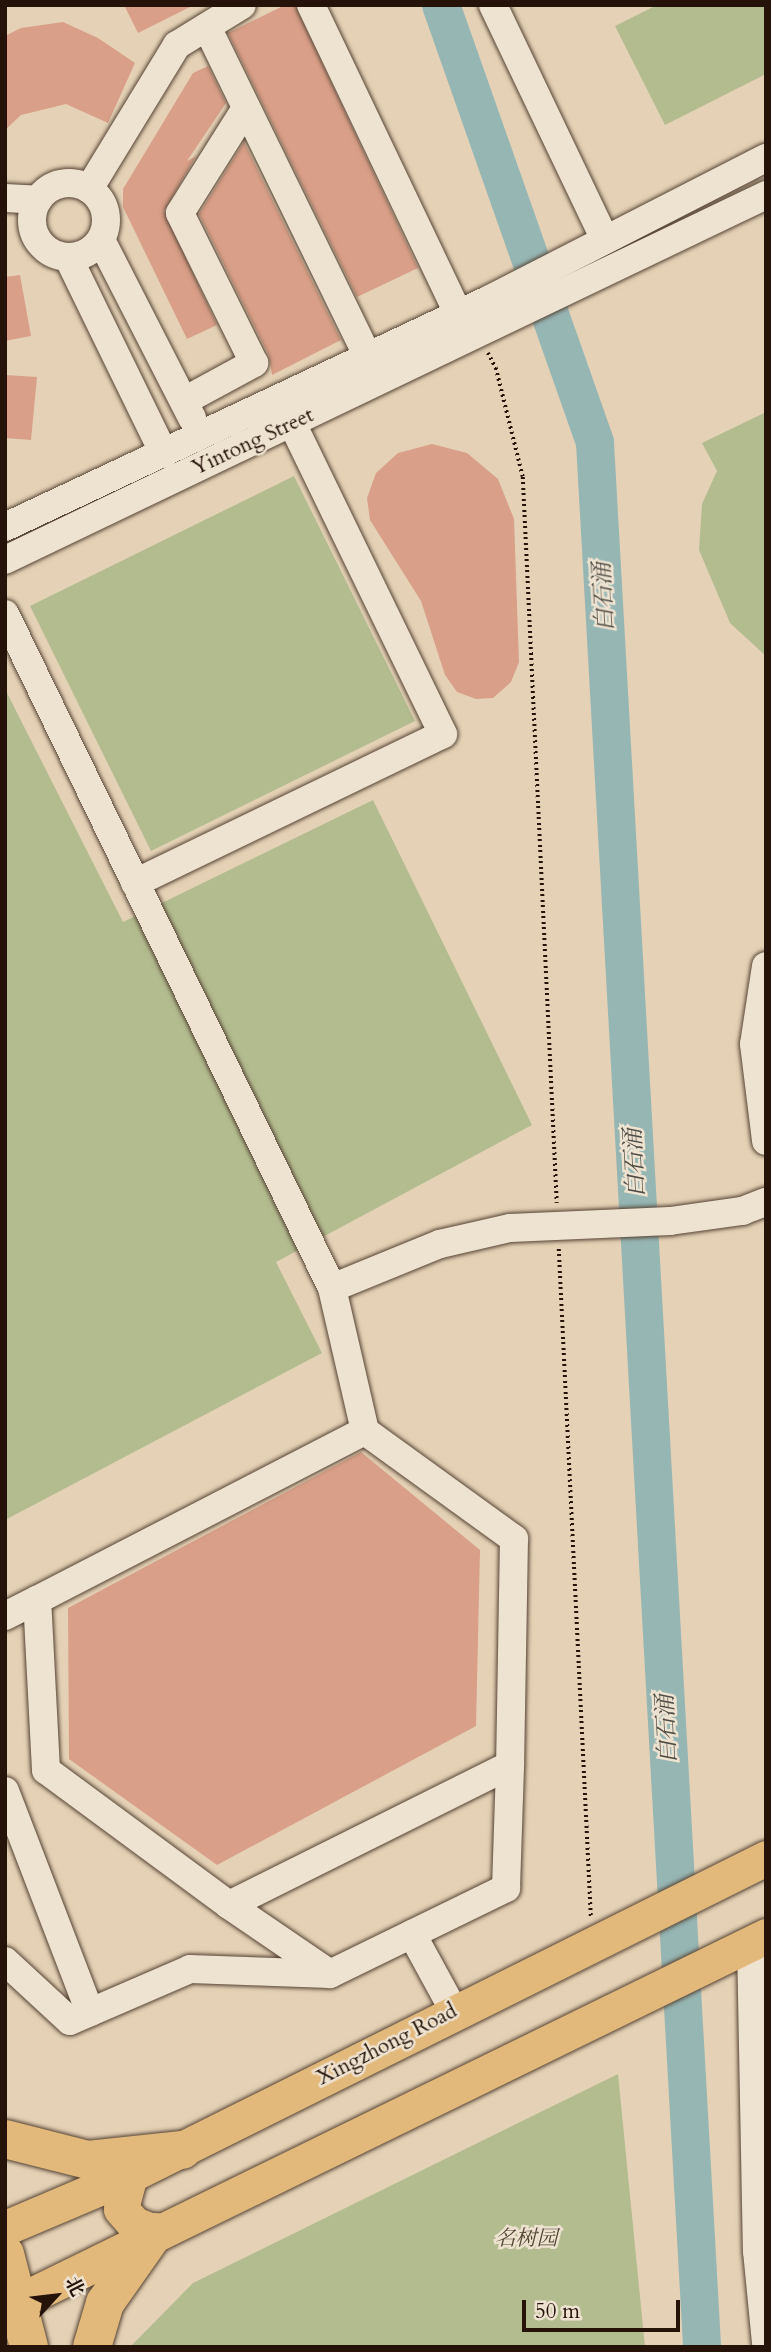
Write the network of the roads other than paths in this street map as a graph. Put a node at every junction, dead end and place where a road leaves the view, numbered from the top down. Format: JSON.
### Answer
{"nodes":[{"id":1,"x":243,"y":5,"type":"edge"},
{"id":2,"x":311,"y":5,"type":"edge"},
{"id":3,"x":493,"y":5,"type":"edge"},
{"id":4,"x":207,"y":27,"type":"junction"},
{"id":5,"x":246,"y":108,"type":"junction"},
{"id":6,"x":766,"y":158,"type":"edge"},
{"id":7,"x":89,"y":189,"type":"junction"},
{"id":8,"x":766,"y":195,"type":"edge"},
{"id":9,"x":5,"y":198,"type":"edge"},
{"id":10,"x":38,"y":200,"type":"junction"},
{"id":11,"x":101,"y":240,"type":"junction"},
{"id":12,"x":597,"y":244,"type":"junction"},
{"id":13,"x":68,"y":257,"type":"junction"},
{"id":14,"x":458,"y":313,"type":"junction"},
{"id":15,"x":489,"y":320,"type":"junction"},
{"id":16,"x":368,"y":357,"type":"junction"},
{"id":17,"x":184,"y":401,"type":"junction"},
{"id":18,"x":286,"y":412,"type":"junction"},
{"id":19,"x":202,"y":436,"type":"junction"},
{"id":20,"x":164,"y":454,"type":"junction"},
{"id":21,"x":5,"y":527,"type":"edge"},
{"id":22,"x":5,"y":560,"type":"edge"},
{"id":23,"x":5,"y":614,"type":"edge"},
{"id":24,"x":135,"y":883,"type":"junction"},
{"id":25,"x":766,"y":966,"type":"edge"},
{"id":26,"x":766,"y":1141,"type":"edge"},
{"id":27,"x":766,"y":1202,"type":"edge"},
{"id":28,"x":332,"y":1288,"type":"junction"},
{"id":29,"x":365,"y":1431,"type":"junction"},
{"id":30,"x":37,"y":1600,"type":"junction"},
{"id":31,"x":5,"y":1616,"type":"edge"},
{"id":32,"x":510,"y":1765,"type":"junction"},
{"id":33,"x":5,"y":1791,"type":"edge"},
{"id":34,"x":756,"y":1863,"type":"edge"},
{"id":35,"x":229,"y":1905,"type":"junction"},
{"id":36,"x":412,"y":1934,"type":"junction"},
{"id":37,"x":761,"y":1939,"type":"edge"},
{"id":38,"x":5,"y":1961,"type":"edge"},
{"id":39,"x":330,"y":1974,"type":"junction"},
{"id":40,"x":453,"y":2011,"type":"junction"},
{"id":41,"x":90,"y":2012,"type":"junction"},
{"id":42,"x":5,"y":2139,"type":"edge"},
{"id":43,"x":182,"y":2150,"type":"junction"},
{"id":44,"x":130,"y":2175,"type":"junction"},
{"id":45,"x":5,"y":2228,"type":"edge"},
{"id":46,"x":155,"y":2232,"type":"junction"},
{"id":47,"x":762,"y":2249,"type":"edge"},
{"id":48,"x":5,"y":2254,"type":"edge"},
{"id":49,"x":11,"y":2305,"type":"edge"},
{"id":50,"x":765,"y":2333,"type":"edge"},
{"id":51,"x":766,"y":2343,"type":"edge"},
{"id":52,"x":29,"y":2347,"type":"edge"},
{"id":53,"x":92,"y":2347,"type":"edge"}],
"edges":[{"from":1,"to":4,"type":"street"},
{"from":2,"to":14,"type":"street"},
{"from":3,"to":12,"type":"street"},
{"from":4,"to":5,"type":"street"},
{"from":4,"to":7,"type":"street"},
{"from":5,"to":16,"type":"street"},
{"from":5,"to":17,"type":"street"},
{"from":6,"to":12,"type":"street"},
{"from":7,"to":10,"type":"street"},
{"from":7,"to":11,"type":"street"},
{"from":8,"to":15,"type":"street"},
{"from":9,"to":10,"type":"street"},
{"from":10,"to":13,"type":"street"},
{"from":11,"to":13,"type":"street"},
{"from":11,"to":17,"type":"street"},
{"from":12,"to":15,"type":"street"},
{"from":13,"to":20,"type":"street"},
{"from":14,"to":15,"type":"street","name":"Yintong Street"},
{"from":14,"to":16,"type":"street","name":"Yintong Street"},
{"from":15,"to":18,"type":"street","name":"Yintong Street"},
{"from":16,"to":18,"type":"street","name":"Yintong Street"},
{"from":17,"to":19,"type":"street"},
{"from":18,"to":19,"type":"street","name":"Yintong Street"},
{"from":18,"to":22,"type":"street","name":"Yintong Street"},
{"from":18,"to":24,"type":"street"},
{"from":19,"to":20,"type":"street","name":"Yintong Street"},
{"from":20,"to":21,"type":"street","name":"Yintong Street"},
{"from":23,"to":24,"type":"street"},
{"from":24,"to":28,"type":"street"},
{"from":25,"to":26,"type":"street"},
{"from":27,"to":28,"type":"street"},
{"from":28,"to":29,"type":"street"},
{"from":29,"to":30,"type":"street"},
{"from":29,"to":32,"type":"street"},
{"from":30,"to":31,"type":"street"},
{"from":30,"to":35,"type":"street"},
{"from":32,"to":35,"type":"street"},
{"from":32,"to":36,"type":"street"},
{"from":33,"to":41,"type":"street"},
{"from":34,"to":40,"type":"main road","name":"Xingzhong Road"},
{"from":35,"to":39,"type":"street"},
{"from":36,"to":39,"type":"street"},
{"from":36,"to":40,"type":"street"},
{"from":37,"to":46,"type":"main road"},
{"from":37,"to":47,"type":"street"},
{"from":38,"to":41,"type":"street"},
{"from":39,"to":41,"type":"street"},
{"from":40,"to":43,"type":"main road","name":"Xingzhong Road"},
{"from":42,"to":43,"type":"highway"},
{"from":43,"to":44,"type":"main road","name":"Xingzhong Road"},
{"from":44,"to":45,"type":"main road","name":"Xingzhong Road"},
{"from":44,"to":46,"type":"main road"},
{"from":46,"to":49,"type":"main road"},
{"from":46,"to":53,"type":"highway"},
{"from":47,"to":50,"type":"street"},
{"from":48,"to":49,"type":"highway"},
{"from":49,"to":52,"type":"highway"},
{"from":50,"to":51,"type":"street"}]}
